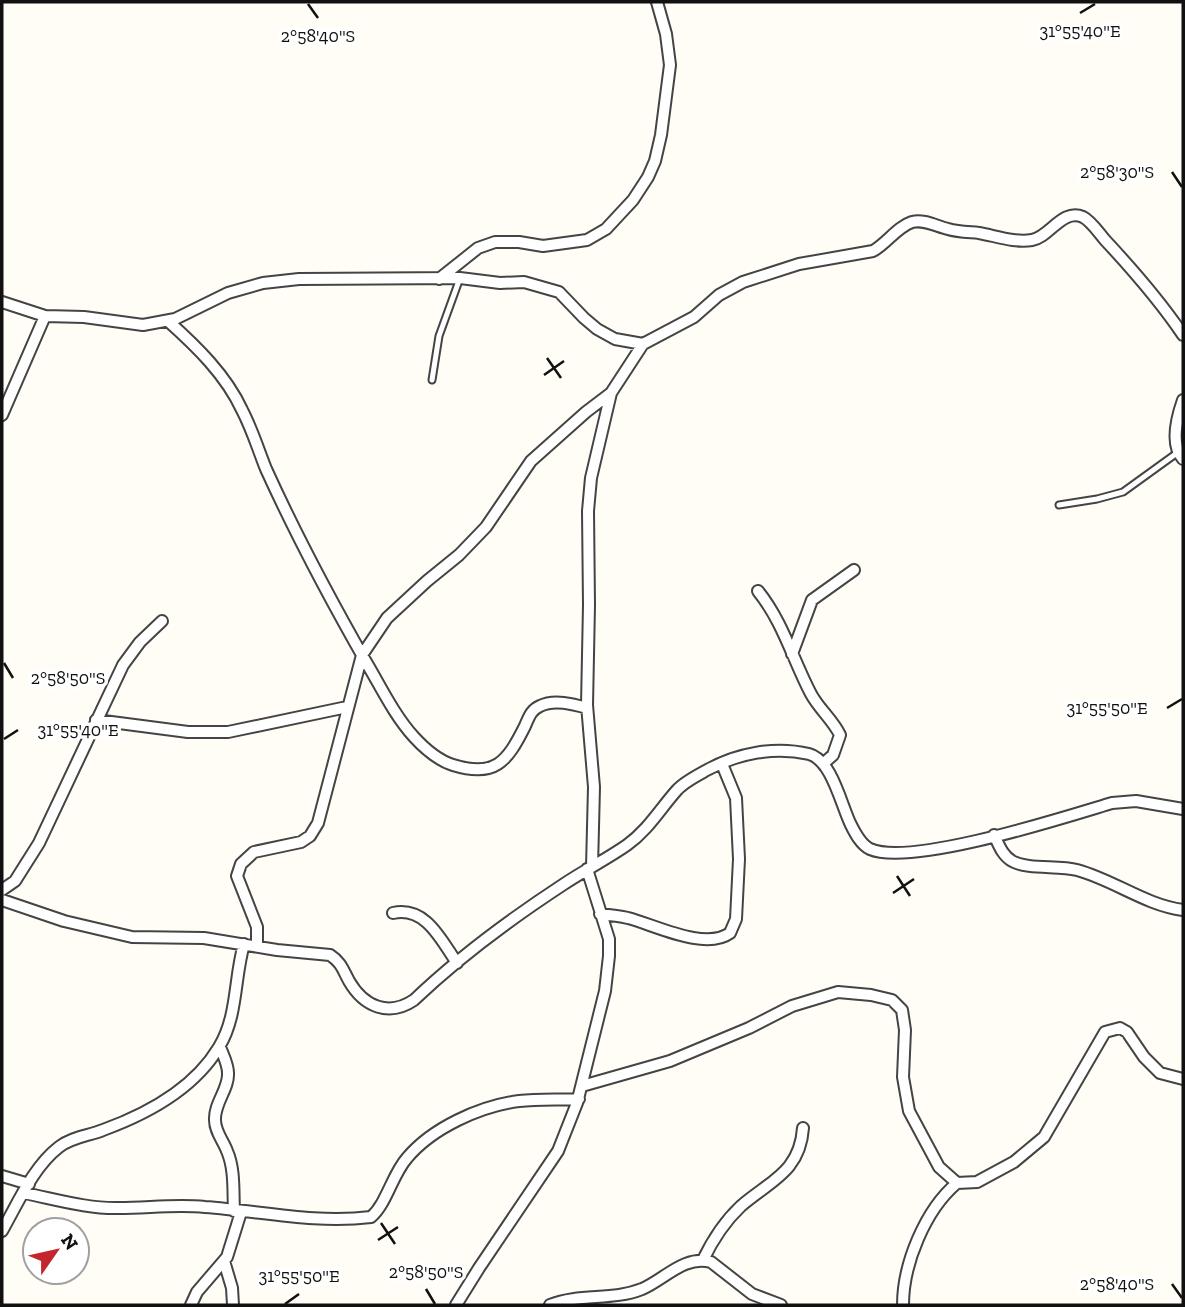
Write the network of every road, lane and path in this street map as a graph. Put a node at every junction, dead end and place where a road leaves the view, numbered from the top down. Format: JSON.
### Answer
{"nodes":[{"id":1,"x":657,"y":2,"type":"edge"},
{"id":2,"x":460,"y":278,"type":"junction"},
{"id":3,"x":439,"y":279,"type":"junction"},
{"id":4,"x":2,"y":302,"type":"edge"},
{"id":5,"x":45,"y":316,"type":"junction"},
{"id":6,"x":168,"y":321,"type":"junction"},
{"id":7,"x":1183,"y":335,"type":"edge"},
{"id":8,"x":643,"y":344,"type":"junction"},
{"id":9,"x":432,"y":380,"type":"dead end"},
{"id":10,"x":611,"y":393,"type":"junction"},
{"id":11,"x":1183,"y":400,"type":"edge"},
{"id":12,"x":2,"y":415,"type":"edge"},
{"id":13,"x":1180,"y":456,"type":"edge"},
{"id":14,"x":1059,"y":505,"type":"dead end"},
{"id":15,"x":854,"y":570,"type":"dead end"},
{"id":16,"x":758,"y":591,"type":"dead end"},
{"id":17,"x":162,"y":621,"type":"dead end"},
{"id":18,"x":362,"y":654,"type":"junction"},
{"id":19,"x":792,"y":654,"type":"junction"},
{"id":20,"x":348,"y":708,"type":"junction"},
{"id":21,"x":587,"y":708,"type":"junction"},
{"id":22,"x":96,"y":720,"type":"junction"},
{"id":23,"x":824,"y":763,"type":"junction"},
{"id":24,"x":722,"y":764,"type":"junction"},
{"id":25,"x":1183,"y":808,"type":"edge"},
{"id":26,"x":994,"y":835,"type":"junction"},
{"id":27,"x":589,"y":868,"type":"junction"},
{"id":28,"x":2,"y":890,"type":"edge"},
{"id":29,"x":2,"y":900,"type":"edge"},
{"id":30,"x":1183,"y":910,"type":"edge"},
{"id":31,"x":393,"y":914,"type":"dead end"},
{"id":32,"x":600,"y":914,"type":"junction"},
{"id":33,"x":244,"y":944,"type":"junction"},
{"id":34,"x":257,"y":946,"type":"junction"},
{"id":35,"x":457,"y":964,"type":"junction"},
{"id":36,"x":220,"y":1047,"type":"junction"},
{"id":37,"x":1183,"y":1079,"type":"edge"},
{"id":38,"x":582,"y":1086,"type":"junction"},
{"id":39,"x":579,"y":1098,"type":"junction"},
{"id":40,"x":803,"y":1128,"type":"dead end"},
{"id":41,"x":2,"y":1176,"type":"edge"},
{"id":42,"x":957,"y":1183,"type":"junction"},
{"id":43,"x":26,"y":1189,"type":"junction"},
{"id":44,"x":237,"y":1211,"type":"junction"},
{"id":45,"x":2,"y":1231,"type":"edge"},
{"id":46,"x":703,"y":1259,"type":"junction"},
{"id":47,"x":224,"y":1261,"type":"junction"},
{"id":48,"x":761,"y":1301,"type":"edge"},
{"id":49,"x":191,"y":1305,"type":"edge"},
{"id":50,"x":233,"y":1305,"type":"edge"},
{"id":51,"x":456,"y":1305,"type":"edge"},
{"id":52,"x":550,"y":1305,"type":"edge"},
{"id":53,"x":781,"y":1305,"type":"edge"},
{"id":54,"x":903,"y":1305,"type":"edge"}],
"edges":[{"from":1,"to":3,"type":"street"},
{"from":2,"to":3,"type":"street"},
{"from":2,"to":8,"type":"street"},
{"from":2,"to":9,"type":"lane"},
{"from":3,"to":6,"type":"street"},
{"from":4,"to":5,"type":"street"},
{"from":5,"to":6,"type":"street"},
{"from":5,"to":12,"type":"street"},
{"from":6,"to":18,"type":"street"},
{"from":7,"to":8,"type":"street"},
{"from":8,"to":10,"type":"street"},
{"from":10,"to":18,"type":"street"},
{"from":10,"to":21,"type":"street"},
{"from":11,"to":13,"type":"street"},
{"from":13,"to":14,"type":"lane"},
{"from":15,"to":19,"type":"street"},
{"from":16,"to":19,"type":"street"},
{"from":17,"to":22,"type":"street"},
{"from":18,"to":20,"type":"street"},
{"from":18,"to":21,"type":"street"},
{"from":19,"to":23,"type":"street"},
{"from":20,"to":22,"type":"street"},
{"from":20,"to":34,"type":"street"},
{"from":21,"to":27,"type":"street"},
{"from":22,"to":28,"type":"street"},
{"from":23,"to":24,"type":"street"},
{"from":23,"to":26,"type":"street"},
{"from":24,"to":27,"type":"street"},
{"from":24,"to":32,"type":"street"},
{"from":25,"to":26,"type":"street"},
{"from":26,"to":30,"type":"street"},
{"from":27,"to":32,"type":"street"},
{"from":27,"to":35,"type":"street"},
{"from":29,"to":33,"type":"street"},
{"from":31,"to":35,"type":"street"},
{"from":32,"to":38,"type":"street"},
{"from":33,"to":34,"type":"street"},
{"from":33,"to":36,"type":"street"},
{"from":34,"to":35,"type":"street"},
{"from":36,"to":43,"type":"street"},
{"from":36,"to":44,"type":"street"},
{"from":37,"to":42,"type":"street"},
{"from":38,"to":39,"type":"street"},
{"from":38,"to":42,"type":"street"},
{"from":39,"to":44,"type":"street"},
{"from":39,"to":51,"type":"street"},
{"from":40,"to":46,"type":"street"},
{"from":41,"to":43,"type":"street"},
{"from":42,"to":54,"type":"street"},
{"from":43,"to":44,"type":"street"},
{"from":43,"to":45,"type":"street"},
{"from":44,"to":47,"type":"street"},
{"from":46,"to":48,"type":"street"},
{"from":46,"to":52,"type":"street"},
{"from":47,"to":49,"type":"street"},
{"from":47,"to":50,"type":"street"},
{"from":48,"to":53,"type":"street"}]}
